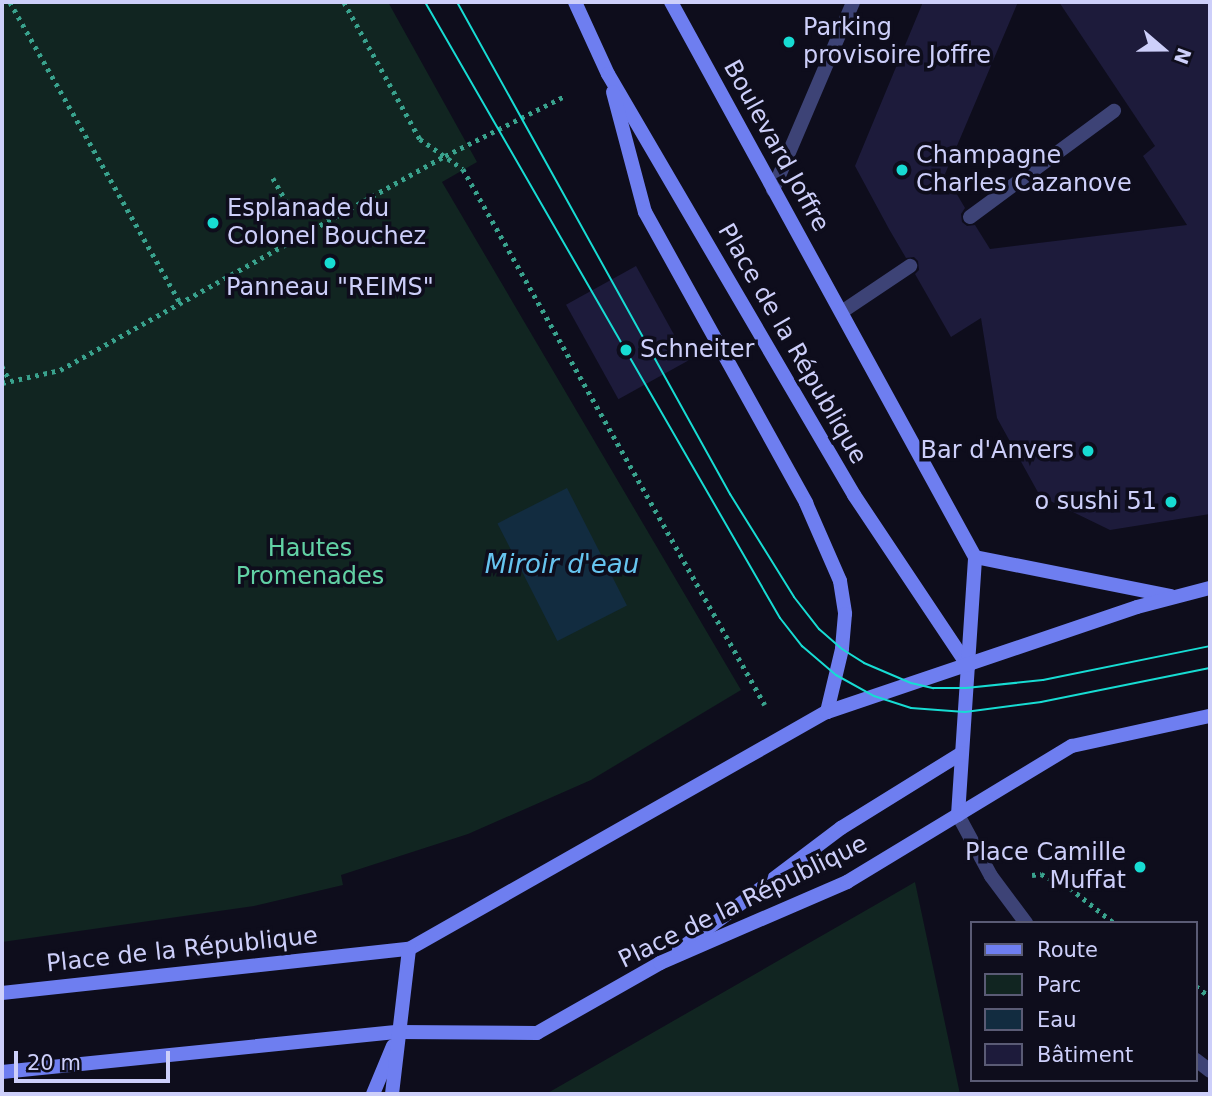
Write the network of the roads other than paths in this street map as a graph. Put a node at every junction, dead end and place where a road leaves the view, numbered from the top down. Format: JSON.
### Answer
{"nodes":[{"id":1,"x":575,"y":2,"type":"edge"},
{"id":2,"x":671,"y":2,"type":"edge"},
{"id":3,"x":853,"y":2,"type":"edge"},
{"id":4,"x":608,"y":74,"type":"junction"},
{"id":5,"x":1114,"y":111,"type":"dead end"},
{"id":6,"x":773,"y":190,"type":"junction"},
{"id":7,"x":970,"y":217,"type":"dead end"},
{"id":8,"x":911,"y":266,"type":"dead end"},
{"id":9,"x":843,"y":311,"type":"junction"},
{"id":10,"x":975,"y":557,"type":"junction"},
{"id":11,"x":1210,"y":588,"type":"edge"},
{"id":12,"x":1173,"y":596,"type":"junction"},
{"id":13,"x":968,"y":666,"type":"junction"},
{"id":14,"x":827,"y":712,"type":"junction"},
{"id":15,"x":1210,"y":716,"type":"edge"},
{"id":16,"x":962,"y":753,"type":"junction"},
{"id":17,"x":958,"y":815,"type":"junction"},
{"id":18,"x":1025,"y":921,"type":"edge"},
{"id":19,"x":409,"y":949,"type":"junction"},
{"id":20,"x":660,"y":963,"type":"junction"},
{"id":21,"x":2,"y":993,"type":"edge"},
{"id":22,"x":398,"y":1032,"type":"junction"},
{"id":23,"x":2,"y":1072,"type":"edge"},
{"id":24,"x":373,"y":1094,"type":"edge"},
{"id":25,"x":392,"y":1094,"type":"edge"}],
"edges":[{"from":1,"to":4,"type":"main road"},
{"from":2,"to":6,"type":"main road","name":"Boulevard Joffre"},
{"from":3,"to":6,"type":"street"},
{"from":4,"to":13,"type":"main road","name":"Place de la République"},
{"from":4,"to":14,"type":"main road"},
{"from":5,"to":7,"type":"street"},
{"from":6,"to":9,"type":"main road","name":"Boulevard Joffre"},
{"from":8,"to":9,"type":"street"},
{"from":9,"to":10,"type":"main road","name":"Boulevard Joffre"},
{"from":10,"to":12,"type":"main road"},
{"from":10,"to":13,"type":"main road"},
{"from":11,"to":12,"type":"main road","name":"Place de la République"},
{"from":12,"to":13,"type":"main road","name":"Place de la République"},
{"from":13,"to":14,"type":"main road","name":"Place de la République"},
{"from":13,"to":16,"type":"main road"},
{"from":14,"to":19,"type":"main road","name":"Place de la République"},
{"from":15,"to":17,"type":"main road","name":"Place de la République"},
{"from":16,"to":17,"type":"main road"},
{"from":16,"to":20,"type":"main road"},
{"from":17,"to":18,"type":"street"},
{"from":17,"to":20,"type":"main road","name":"Place de la République"},
{"from":19,"to":21,"type":"main road","name":"Place de la République"},
{"from":19,"to":22,"type":"main road"},
{"from":20,"to":22,"type":"main road","name":"Place de la République"},
{"from":22,"to":23,"type":"main road","name":"Place de la République"},
{"from":22,"to":24,"type":"main road"},
{"from":22,"to":25,"type":"main road"}]}
